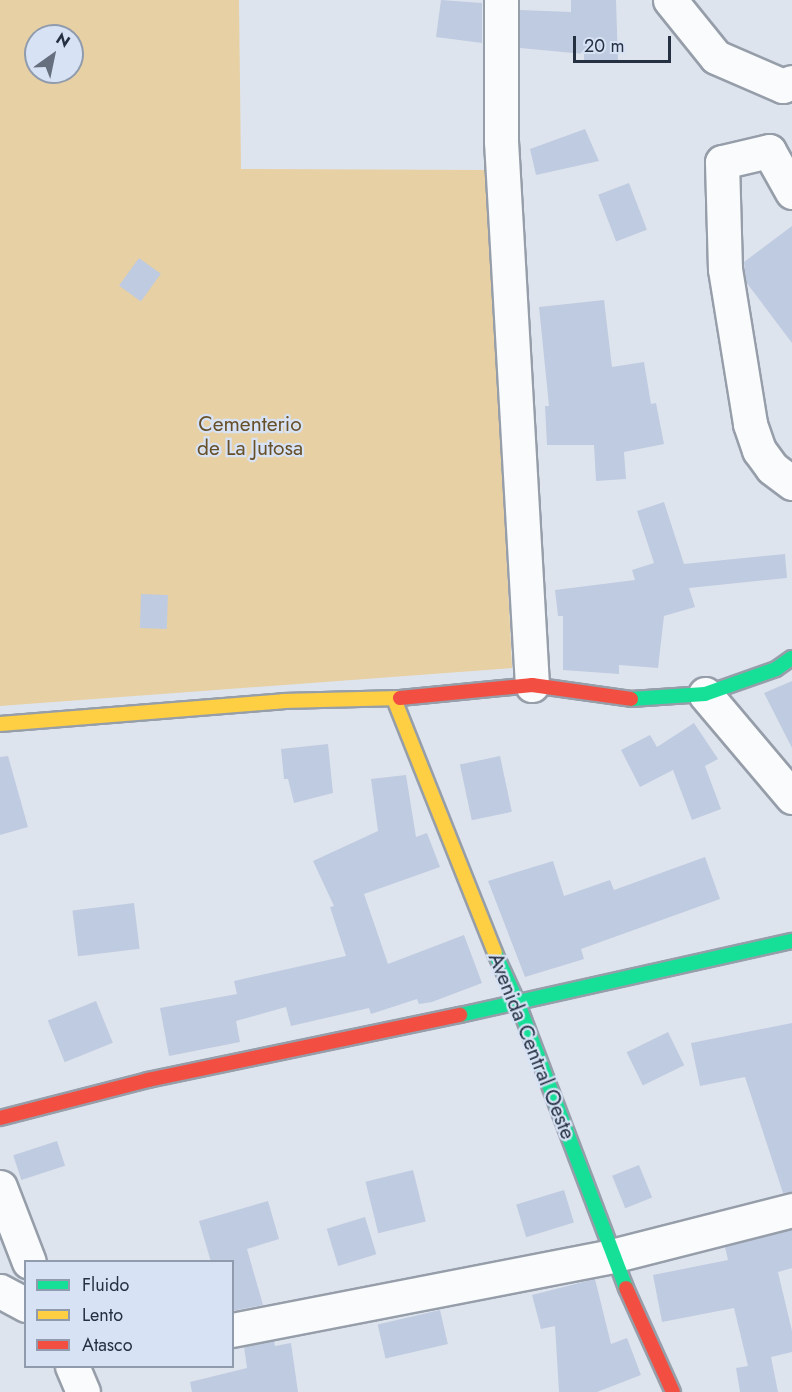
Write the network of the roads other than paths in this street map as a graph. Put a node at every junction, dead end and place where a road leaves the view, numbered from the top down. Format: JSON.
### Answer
{"nodes":[{"id":1,"x":670,"y":0,"type":"edge"},
{"id":2,"x":503,"y":9,"type":"edge"},
{"id":3,"x":792,"y":82,"type":"edge"},
{"id":4,"x":792,"y":192,"type":"edge"},
{"id":5,"x":792,"y":483,"type":"edge"},
{"id":6,"x":792,"y":658,"type":"edge"},
{"id":7,"x":532,"y":685,"type":"junction"},
{"id":8,"x":705,"y":694,"type":"junction"},
{"id":9,"x":394,"y":699,"type":"junction"},
{"id":10,"x":0,"y":724,"type":"edge"},
{"id":11,"x":792,"y":797,"type":"edge"},
{"id":12,"x":792,"y":942,"type":"edge"},
{"id":13,"x":517,"y":1001,"type":"junction"},
{"id":14,"x":0,"y":1119,"type":"edge"},
{"id":15,"x":0,"y":1187,"type":"edge"},
{"id":16,"x":792,"y":1210,"type":"edge"},
{"id":17,"x":612,"y":1256,"type":"junction"},
{"id":18,"x":28,"y":1260,"type":"edge"},
{"id":19,"x":0,"y":1291,"type":"edge"},
{"id":20,"x":24,"y":1304,"type":"edge"},
{"id":21,"x":234,"y":1330,"type":"edge"},
{"id":22,"x":73,"y":1368,"type":"edge"},
{"id":23,"x":83,"y":1392,"type":"edge"},
{"id":24,"x":673,"y":1392,"type":"edge"}],
"edges":[{"from":1,"to":3,"type":"street"},
{"from":2,"to":7,"type":"street"},
{"from":4,"to":5,"type":"street"},
{"from":6,"to":8,"type":"street"},
{"from":7,"to":8,"type":"street"},
{"from":7,"to":9,"type":"street"},
{"from":8,"to":11,"type":"street"},
{"from":9,"to":10,"type":"street"},
{"from":9,"to":13,"type":"street","name":"Avenida Central Oeste"},
{"from":12,"to":13,"type":"street"},
{"from":13,"to":14,"type":"street"},
{"from":13,"to":17,"type":"street","name":"Avenida Central Oeste"},
{"from":15,"to":18,"type":"street"},
{"from":16,"to":17,"type":"street"},
{"from":17,"to":21,"type":"street"},
{"from":17,"to":24,"type":"street","name":"Avenida Central Oeste"},
{"from":19,"to":20,"type":"street"},
{"from":22,"to":23,"type":"street"}]}
